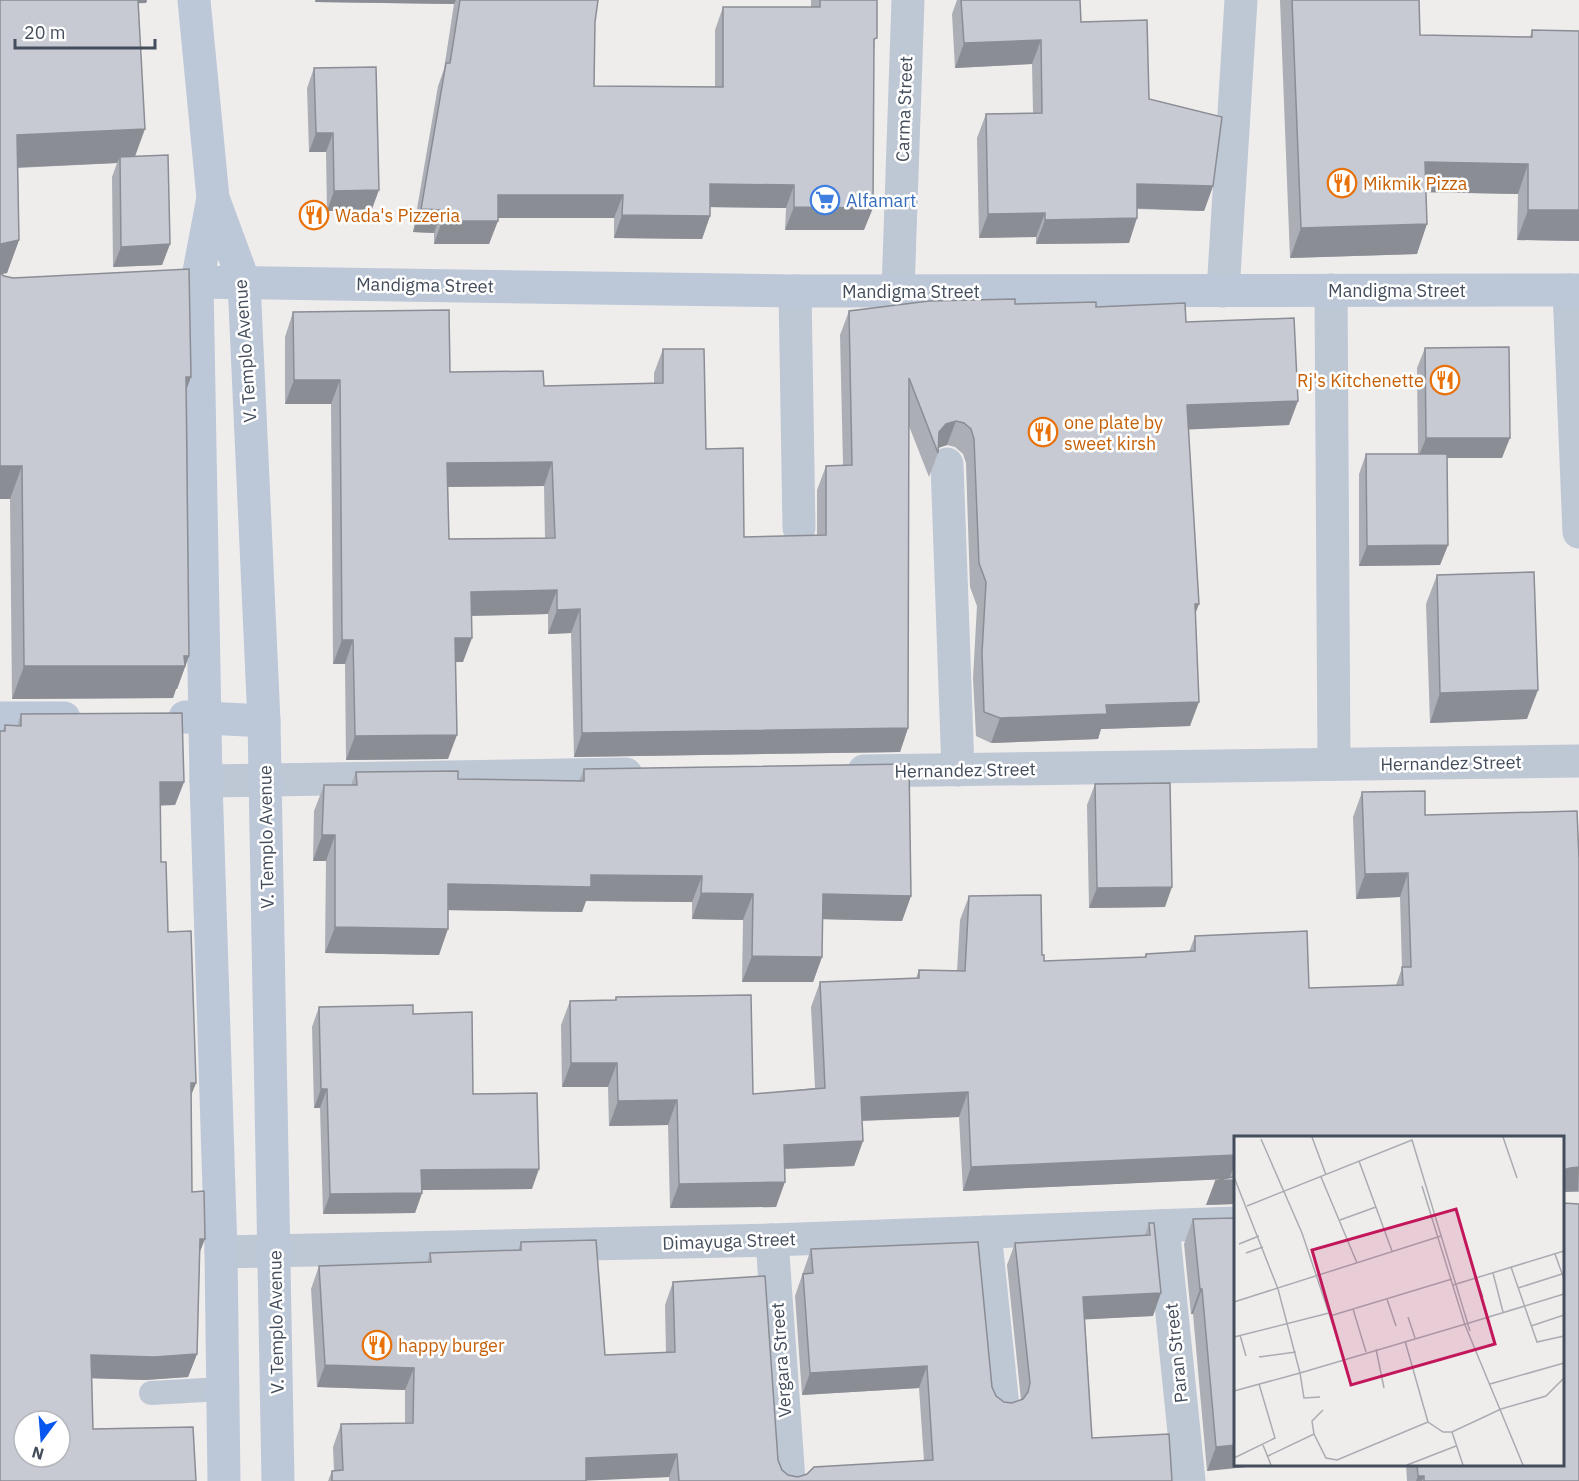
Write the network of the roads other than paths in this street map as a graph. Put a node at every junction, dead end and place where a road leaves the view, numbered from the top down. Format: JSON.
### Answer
{"nodes":[{"id":1,"x":194,"y":0,"type":"edge"},
{"id":2,"x":908,"y":0,"type":"edge"},
{"id":3,"x":1241,"y":0,"type":"edge"},
{"id":4,"x":213,"y":198,"type":"junction"},
{"id":5,"x":197,"y":282,"type":"junction"},
{"id":6,"x":244,"y":282,"type":"junction"},
{"id":7,"x":162,"y":284,"type":"edge"},
{"id":8,"x":1331,"y":290,"type":"junction"},
{"id":9,"x":1574,"y":290,"type":"edge"},
{"id":10,"x":795,"y":291,"type":"junction"},
{"id":11,"x":898,"y":291,"type":"junction"},
{"id":12,"x":1223,"y":291,"type":"junction"},
{"id":13,"x":947,"y":464,"type":"dead end"},
{"id":14,"x":799,"y":528,"type":"dead end"},
{"id":15,"x":1579,"y":532,"type":"edge"},
{"id":16,"x":160,"y":717,"type":"edge"},
{"id":17,"x":205,"y":717,"type":"junction"},
{"id":18,"x":0,"y":718,"type":"edge"},
{"id":19,"x":91,"y":718,"type":"edge"},
{"id":20,"x":264,"y":721,"type":"junction"},
{"id":21,"x":1579,"y":761,"type":"edge"},
{"id":22,"x":1334,"y":765,"type":"junction"},
{"id":23,"x":958,"y":770,"type":"junction"},
{"id":24,"x":838,"y":772,"type":"edge"},
{"id":25,"x":659,"y":774,"type":"edge"},
{"id":26,"x":264,"y":779,"type":"junction"},
{"id":27,"x":206,"y":781,"type":"junction"},
{"id":28,"x":1234,"y":1223,"type":"edge"},
{"id":29,"x":1163,"y":1226,"type":"junction"},
{"id":30,"x":985,"y":1232,"type":"junction"},
{"id":31,"x":772,"y":1240,"type":"junction"},
{"id":32,"x":222,"y":1252,"type":"junction"},
{"id":33,"x":275,"y":1252,"type":"junction"},
{"id":34,"x":222,"y":1389,"type":"junction"},
{"id":35,"x":151,"y":1393,"type":"dead end"},
{"id":36,"x":1003,"y":1407,"type":"edge"},
{"id":37,"x":224,"y":1481,"type":"edge"},
{"id":38,"x":278,"y":1481,"type":"edge"},
{"id":39,"x":789,"y":1481,"type":"edge"},
{"id":40,"x":1188,"y":1481,"type":"edge"}],
"edges":[{"from":1,"to":4,"type":"main road","name":"V. Templo Avenue"},
{"from":2,"to":11,"type":"street","name":"Carma Street"},
{"from":3,"to":12,"type":"street"},
{"from":4,"to":5,"type":"main road","name":"V. Templo Avenue"},
{"from":4,"to":6,"type":"main road","name":"V. Templo Avenue"},
{"from":5,"to":6,"type":"main road","name":"Mandigma Street"},
{"from":5,"to":7,"type":"street"},
{"from":5,"to":17,"type":"main road","name":"V. Templo Avenue"},
{"from":6,"to":10,"type":"main road","name":"Mandigma Street"},
{"from":6,"to":20,"type":"main road","name":"V. Templo Avenue"},
{"from":8,"to":9,"type":"main road","name":"Mandigma Street"},
{"from":8,"to":12,"type":"main road","name":"Mandigma Street"},
{"from":8,"to":22,"type":"street"},
{"from":9,"to":15,"type":"street"},
{"from":10,"to":11,"type":"main road","name":"Mandigma Street"},
{"from":10,"to":14,"type":"street"},
{"from":11,"to":12,"type":"main road","name":"Mandigma Street"},
{"from":13,"to":23,"type":"street"},
{"from":16,"to":17,"type":"main road"},
{"from":17,"to":20,"type":"main road"},
{"from":17,"to":27,"type":"main road","name":"V. Templo Avenue"},
{"from":18,"to":19,"type":"main road"},
{"from":20,"to":26,"type":"main road","name":"V. Templo Avenue"},
{"from":21,"to":22,"type":"street","name":"Hernandez Street"},
{"from":22,"to":23,"type":"street","name":"Hernandez Street"},
{"from":23,"to":24,"type":"street","name":"Hernandez Street"},
{"from":25,"to":26,"type":"street"},
{"from":26,"to":27,"type":"street"},
{"from":26,"to":33,"type":"main road","name":"V. Templo Avenue"},
{"from":27,"to":32,"type":"main road","name":"V. Templo Avenue"},
{"from":28,"to":29,"type":"street","name":"Dimayuga Street"},
{"from":29,"to":30,"type":"street","name":"Dimayuga Street"},
{"from":29,"to":40,"type":"street","name":"Paran Street"},
{"from":30,"to":31,"type":"street","name":"Dimayuga Street"},
{"from":30,"to":36,"type":"street"},
{"from":31,"to":33,"type":"street","name":"Dimayuga Street"},
{"from":31,"to":39,"type":"street","name":"Vergara Street"},
{"from":32,"to":33,"type":"street","name":"Dimayuga Street"},
{"from":32,"to":34,"type":"main road","name":"V. Templo Avenue"},
{"from":33,"to":38,"type":"main road","name":"V. Templo Avenue"},
{"from":34,"to":35,"type":"lane"},
{"from":34,"to":37,"type":"main road","name":"V. Templo Avenue"}]}
